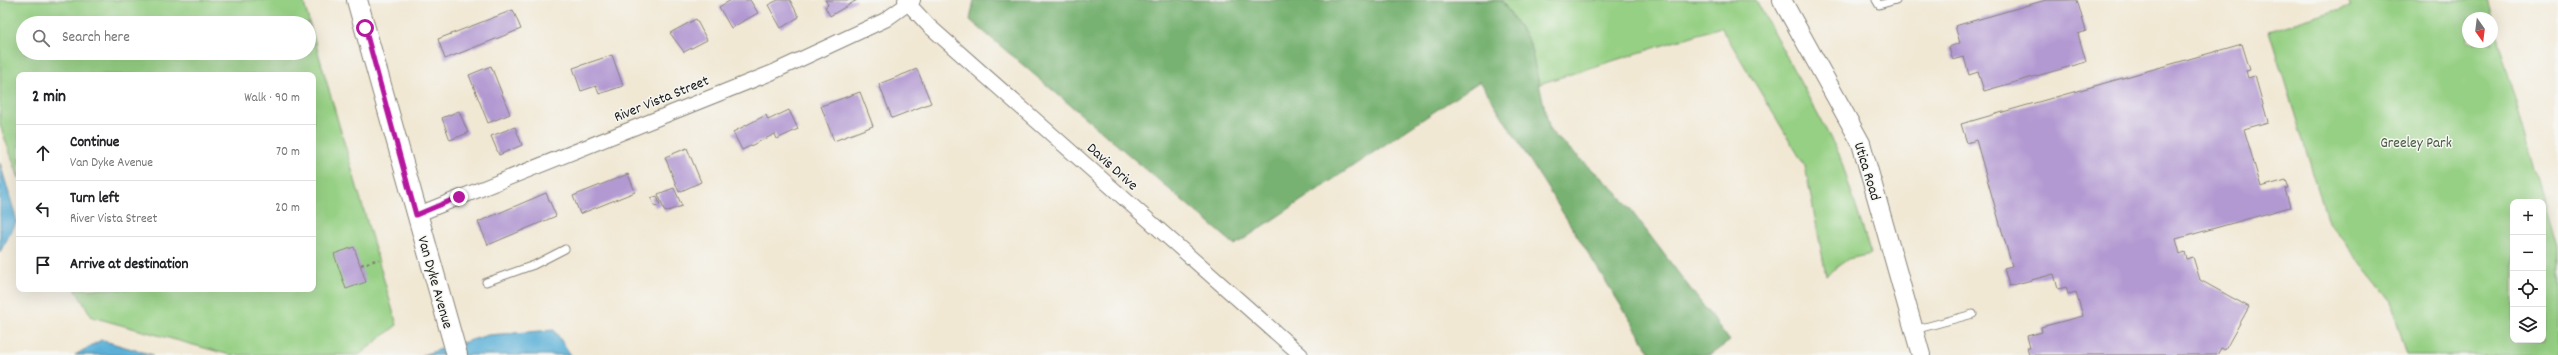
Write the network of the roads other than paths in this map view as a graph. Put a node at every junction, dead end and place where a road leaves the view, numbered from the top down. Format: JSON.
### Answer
{"nodes":[{"id":1,"x":357,"y":0,"type":"edge"},
{"id":2,"x":1782,"y":0,"type":"edge"},
{"id":3,"x":1876,"y":0,"type":"edge"},
{"id":4,"x":1896,"y":0,"type":"edge"},
{"id":5,"x":909,"y":1,"type":"edge"},
{"id":6,"x":416,"y":215,"type":"junction"},
{"id":7,"x":565,"y":249,"type":"dead end"},
{"id":8,"x":486,"y":282,"type":"dead end"},
{"id":9,"x":1973,"y":314,"type":"dead end"},
{"id":10,"x":1914,"y":330,"type":"junction"},
{"id":11,"x":455,"y":347,"type":"edge"},
{"id":12,"x":1301,"y":355,"type":"edge"},
{"id":13,"x":1921,"y":355,"type":"edge"}],
"edges":[{"from":1,"to":6,"type":"main road","name":"Van Dyke Avenue"},
{"from":2,"to":10,"type":"street","name":"Utica Road"},
{"from":3,"to":4,"type":"lane"},
{"from":5,"to":6,"type":"street","name":"River Vista Street"},
{"from":5,"to":12,"type":"street","name":"Davis Drive"},
{"from":6,"to":11,"type":"main road","name":"Van Dyke Avenue"},
{"from":7,"to":8,"type":"lane"},
{"from":9,"to":10,"type":"lane"},
{"from":10,"to":13,"type":"street","name":"Utica Road"}]}
